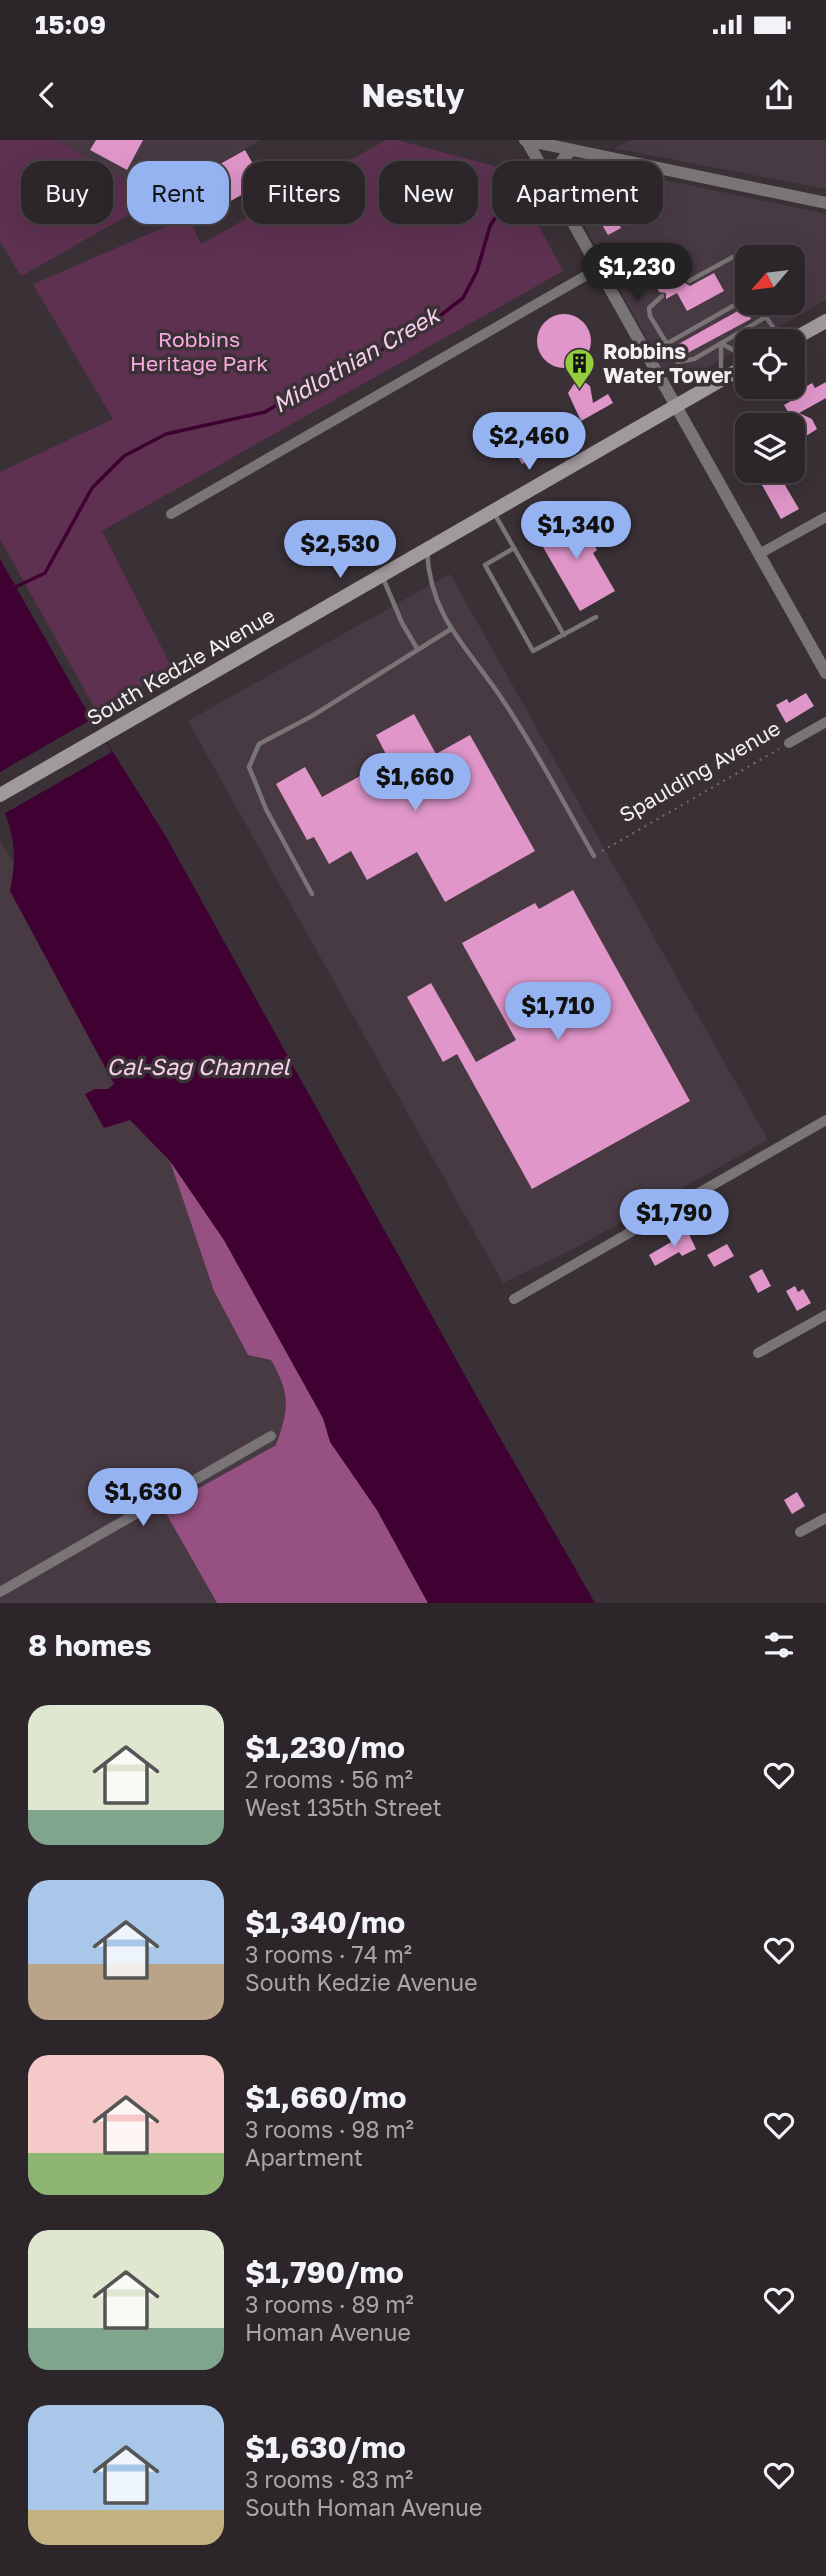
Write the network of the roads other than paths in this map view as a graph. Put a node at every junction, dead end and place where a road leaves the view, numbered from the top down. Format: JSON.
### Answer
{"nodes":[{"id":1,"x":526,"y":140,"type":"edge"},
{"id":2,"x":570,"y":150,"type":"junction"},
{"id":3,"x":538,"y":161,"type":"edge"},
{"id":4,"x":560,"y":161,"type":"edge"},
{"id":5,"x":826,"y":203,"type":"edge"},
{"id":6,"x":574,"y":224,"type":"edge"},
{"id":7,"x":735,"y":259,"type":"edge"},
{"id":8,"x":599,"y":268,"type":"junction"},
{"id":9,"x":689,"y":281,"type":"dead end"},
{"id":10,"x":662,"y":296,"type":"dead end"},
{"id":11,"x":735,"y":305,"type":"edge"},
{"id":12,"x":766,"y":317,"type":"joint"},
{"id":13,"x":826,"y":321,"type":"edge"},
{"id":14,"x":774,"y":329,"type":"edge"},
{"id":15,"x":805,"y":333,"type":"edge"},
{"id":16,"x":721,"y":343,"type":"junction"},
{"id":17,"x":666,"y":344,"type":"junction"},
{"id":18,"x":735,"y":351,"type":"edge"},
{"id":19,"x":648,"y":355,"type":"junction"},
{"id":20,"x":735,"y":372,"type":"edge"},
{"id":21,"x":721,"y":380,"type":"junction"},
{"id":22,"x":676,"y":405,"type":"junction"},
{"id":23,"x":494,"y":512,"type":"junction"},
{"id":24,"x":171,"y":514,"type":"dead end"},
{"id":25,"x":826,"y":517,"type":"edge"},
{"id":26,"x":514,"y":548,"type":"junction"},
{"id":27,"x":427,"y":551,"type":"junction"},
{"id":28,"x":759,"y":554,"type":"junction"},
{"id":29,"x":382,"y":577,"type":"junction"},
{"id":30,"x":596,"y":617,"type":"dead end"},
{"id":31,"x":451,"y":629,"type":"junction"},
{"id":32,"x":564,"y":635,"type":"junction"},
{"id":33,"x":418,"y":650,"type":"junction"},
{"id":34,"x":826,"y":673,"type":"edge"},
{"id":35,"x":826,"y":722,"type":"edge"},
{"id":36,"x":789,"y":743,"type":"road end"},
{"id":37,"x":0,"y":794,"type":"edge"},
{"id":38,"x":594,"y":856,"type":"road end"},
{"id":39,"x":312,"y":894,"type":"dead end"},
{"id":40,"x":826,"y":1120,"type":"edge"},
{"id":41,"x":514,"y":1298,"type":"dead end"},
{"id":42,"x":826,"y":1315,"type":"edge"},
{"id":43,"x":758,"y":1353,"type":"dead end"},
{"id":44,"x":271,"y":1436,"type":"dead end"},
{"id":45,"x":826,"y":1518,"type":"edge"},
{"id":46,"x":800,"y":1532,"type":"dead end"},
{"id":47,"x":0,"y":1592,"type":"edge"}],
"edges":[{"from":1,"to":2,"type":"street"},
{"from":1,"to":3,"type":"street"},
{"from":2,"to":4,"type":"street"},
{"from":2,"to":5,"type":"street"},
{"from":6,"to":8,"type":"street"},
{"from":7,"to":9,"type":"lane"},
{"from":8,"to":19,"type":"street"},
{"from":8,"to":24,"type":"street"},
{"from":10,"to":17,"type":"lane"},
{"from":11,"to":17,"type":"lane"},
{"from":12,"to":14,"type":"lane"},
{"from":12,"to":16,"type":"lane"},
{"from":13,"to":15,"type":"main road"},
{"from":16,"to":17,"type":"lane"},
{"from":16,"to":18,"type":"lane"},
{"from":16,"to":21,"type":"lane"},
{"from":17,"to":19,"type":"lane"},
{"from":19,"to":22,"type":"street"},
{"from":20,"to":21,"type":"main road","name":"South Kedzie Avenue"},
{"from":21,"to":22,"type":"main road","name":"South Kedzie Avenue"},
{"from":22,"to":23,"type":"main road","name":"South Kedzie Avenue"},
{"from":22,"to":28,"type":"street"},
{"from":23,"to":26,"type":"lane"},
{"from":23,"to":27,"type":"main road","name":"South Kedzie Avenue"},
{"from":25,"to":28,"type":"street"},
{"from":26,"to":32,"type":"lane"},
{"from":26,"to":32,"type":"lane"},
{"from":27,"to":29,"type":"main road","name":"South Kedzie Avenue"},
{"from":27,"to":31,"type":"lane"},
{"from":28,"to":34,"type":"street"},
{"from":29,"to":33,"type":"lane"},
{"from":29,"to":37,"type":"main road","name":"South Kedzie Avenue"},
{"from":30,"to":32,"type":"lane"},
{"from":31,"to":33,"type":"lane"},
{"from":31,"to":38,"type":"lane"},
{"from":33,"to":39,"type":"lane"},
{"from":35,"to":36,"type":"street","name":"Spaulding Avenue"},
{"from":40,"to":41,"type":"street"},
{"from":42,"to":43,"type":"street"},
{"from":44,"to":47,"type":"street"},
{"from":45,"to":46,"type":"street"}]}
